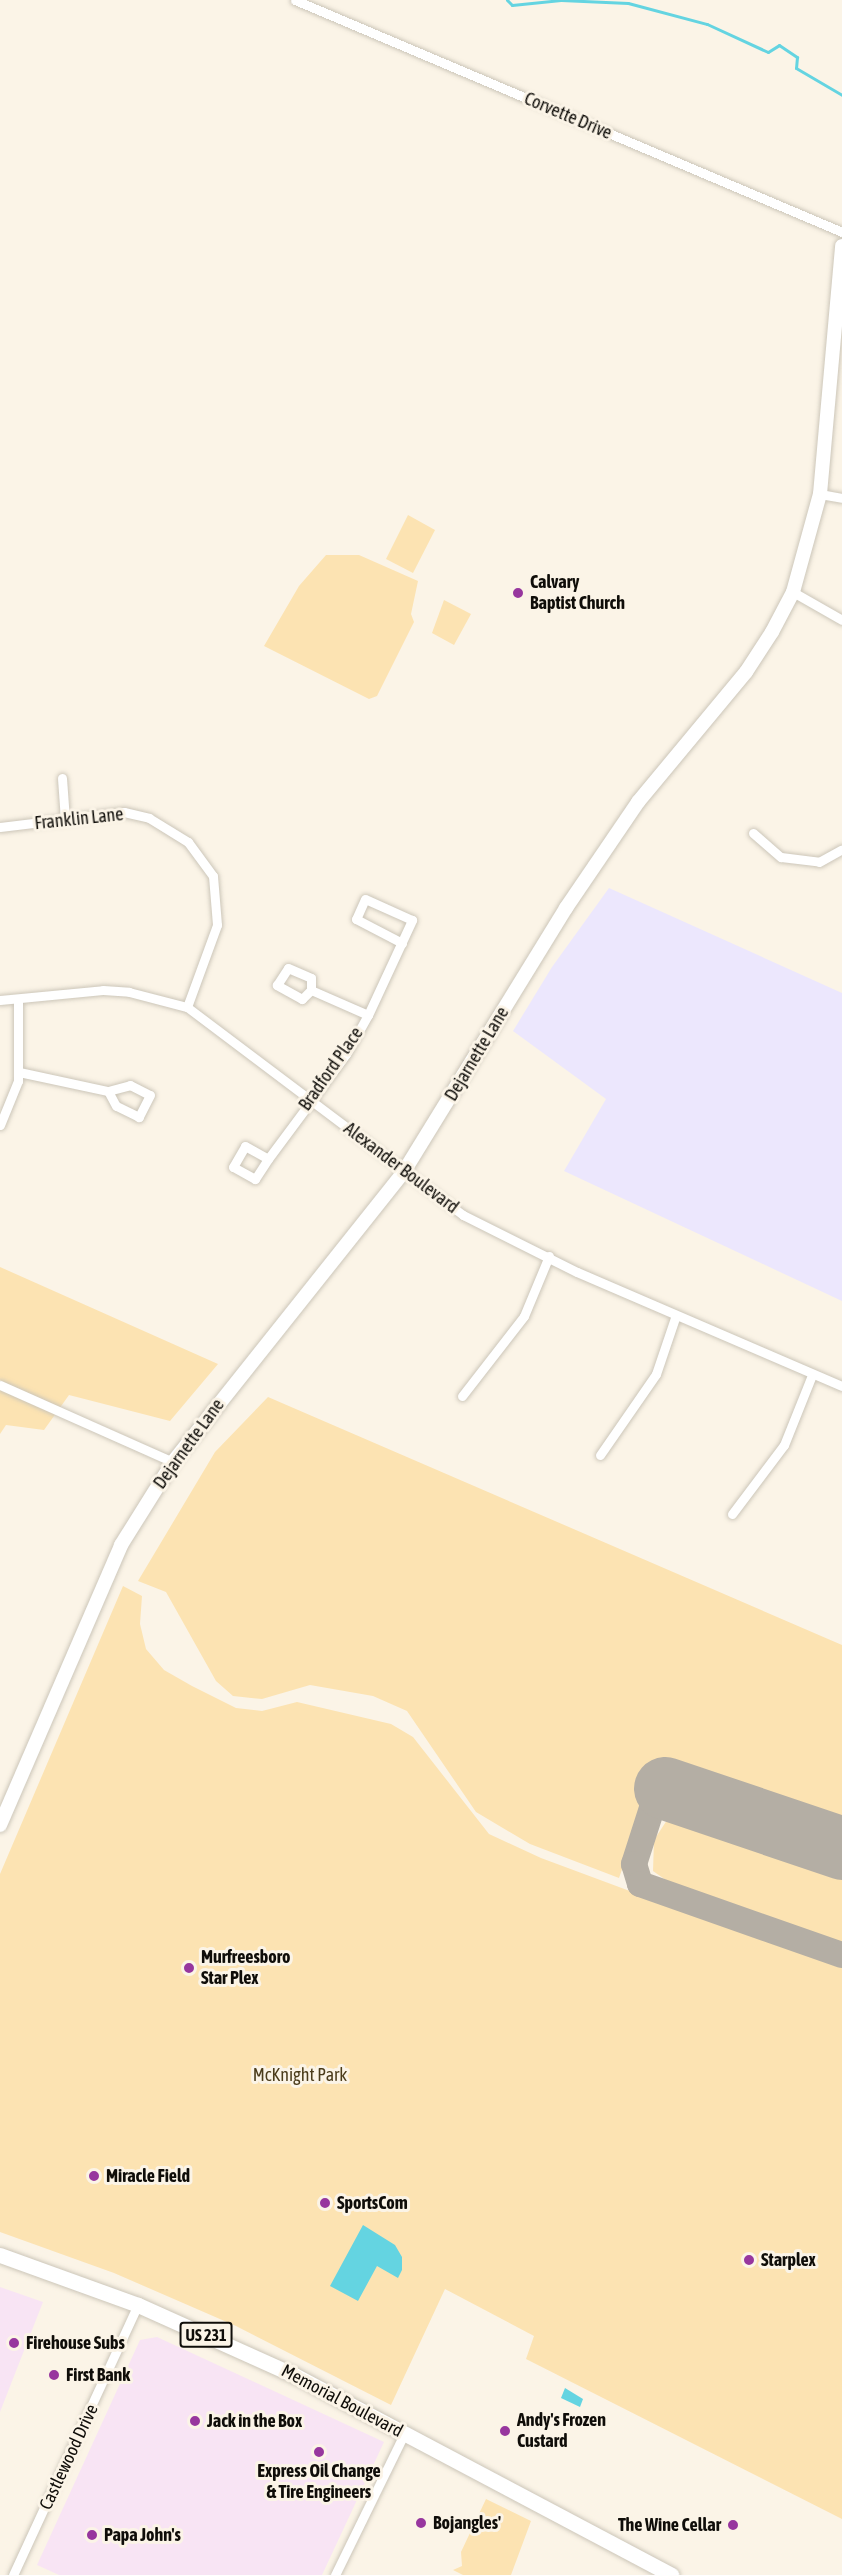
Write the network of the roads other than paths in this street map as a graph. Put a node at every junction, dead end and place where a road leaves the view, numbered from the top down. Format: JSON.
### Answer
{"nodes":[{"id":1,"x":295,"y":0,"type":"edge"},
{"id":2,"x":842,"y":232,"type":"edge"},
{"id":3,"x":842,"y":246,"type":"edge"},
{"id":4,"x":820,"y":494,"type":"junction"},
{"id":5,"x":842,"y":498,"type":"edge"},
{"id":6,"x":793,"y":592,"type":"junction"},
{"id":7,"x":842,"y":620,"type":"edge"},
{"id":8,"x":62,"y":778,"type":"dead end"},
{"id":9,"x":65,"y":820,"type":"junction"},
{"id":10,"x":0,"y":827,"type":"edge"},
{"id":11,"x":753,"y":833,"type":"dead end"},
{"id":12,"x":842,"y":849,"type":"edge"},
{"id":13,"x":402,"y":943,"type":"junction"},
{"id":14,"x":311,"y":990,"type":"dead end"},
{"id":15,"x":18,"y":999,"type":"junction"},
{"id":16,"x":0,"y":1000,"type":"edge"},
{"id":17,"x":187,"y":1007,"type":"junction"},
{"id":18,"x":368,"y":1015,"type":"junction"},
{"id":19,"x":19,"y":1072,"type":"junction"},
{"id":20,"x":108,"y":1091,"type":"dead end"},
{"id":21,"x":309,"y":1100,"type":"junction"},
{"id":22,"x":0,"y":1125,"type":"edge"},
{"id":23,"x":268,"y":1159,"type":"dead end"},
{"id":24,"x":403,"y":1173,"type":"junction"},
{"id":25,"x":549,"y":1256,"type":"junction"},
{"id":26,"x":676,"y":1315,"type":"junction"},
{"id":27,"x":812,"y":1375,"type":"junction"},
{"id":28,"x":0,"y":1385,"type":"edge"},
{"id":29,"x":842,"y":1386,"type":"edge"},
{"id":30,"x":462,"y":1396,"type":"dead end"},
{"id":31,"x":600,"y":1455,"type":"dead end"},
{"id":32,"x":173,"y":1462,"type":"junction"},
{"id":33,"x":732,"y":1514,"type":"dead end"},
{"id":34,"x":0,"y":1825,"type":"edge"},
{"id":35,"x":0,"y":2256,"type":"edge"},
{"id":36,"x":138,"y":2305,"type":"junction"},
{"id":37,"x":404,"y":2434,"type":"junction"},
{"id":38,"x":14,"y":2575,"type":"edge"},
{"id":39,"x":334,"y":2575,"type":"edge"},
{"id":40,"x":670,"y":2575,"type":"edge"}],
"edges":[{"from":1,"to":2,"type":"street","name":"Corvette Drive"},
{"from":3,"to":4,"type":"main road","name":"Dejarnette Lane"},
{"from":4,"to":5,"type":"street"},
{"from":4,"to":6,"type":"main road","name":"Dejarnette Lane"},
{"from":6,"to":7,"type":"street"},
{"from":6,"to":24,"type":"main road","name":"Dejarnette Lane"},
{"from":8,"to":9,"type":"street"},
{"from":9,"to":10,"type":"street","name":"Franklin Lane"},
{"from":9,"to":17,"type":"street","name":"Franklin Lane"},
{"from":11,"to":12,"type":"street"},
{"from":13,"to":13,"type":"street","name":"Bradford Place"},
{"from":13,"to":18,"type":"street","name":"Bradford Place"},
{"from":14,"to":18,"type":"street"},
{"from":15,"to":16,"type":"street","name":"Alexander Boulevard"},
{"from":15,"to":17,"type":"street","name":"Alexander Boulevard"},
{"from":15,"to":19,"type":"street"},
{"from":17,"to":21,"type":"street","name":"Alexander Boulevard"},
{"from":18,"to":21,"type":"street","name":"Bradford Place"},
{"from":19,"to":20,"type":"street"},
{"from":19,"to":22,"type":"street"},
{"from":21,"to":23,"type":"street","name":"Bradford Place"},
{"from":21,"to":24,"type":"street","name":"Alexander Boulevard"},
{"from":24,"to":25,"type":"street","name":"Alexander Boulevard"},
{"from":24,"to":32,"type":"main road","name":"Dejarnette Lane"},
{"from":25,"to":26,"type":"street","name":"Alexander Boulevard"},
{"from":25,"to":30,"type":"street"},
{"from":26,"to":27,"type":"street","name":"Alexander Boulevard"},
{"from":26,"to":31,"type":"street"},
{"from":27,"to":29,"type":"street","name":"Alexander Boulevard"},
{"from":27,"to":33,"type":"street"},
{"from":28,"to":32,"type":"street"},
{"from":32,"to":34,"type":"main road","name":"Dejarnette Lane"},
{"from":35,"to":36,"type":"main road","name":"Memorial Boulevard","number":"US 231"},
{"from":36,"to":37,"type":"main road","name":"Memorial Boulevard","number":"US 231"},
{"from":36,"to":38,"type":"street","name":"Castlewood Drive"},
{"from":37,"to":39,"type":"street"},
{"from":37,"to":40,"type":"main road","name":"Memorial Boulevard","number":"US 231"}]}
